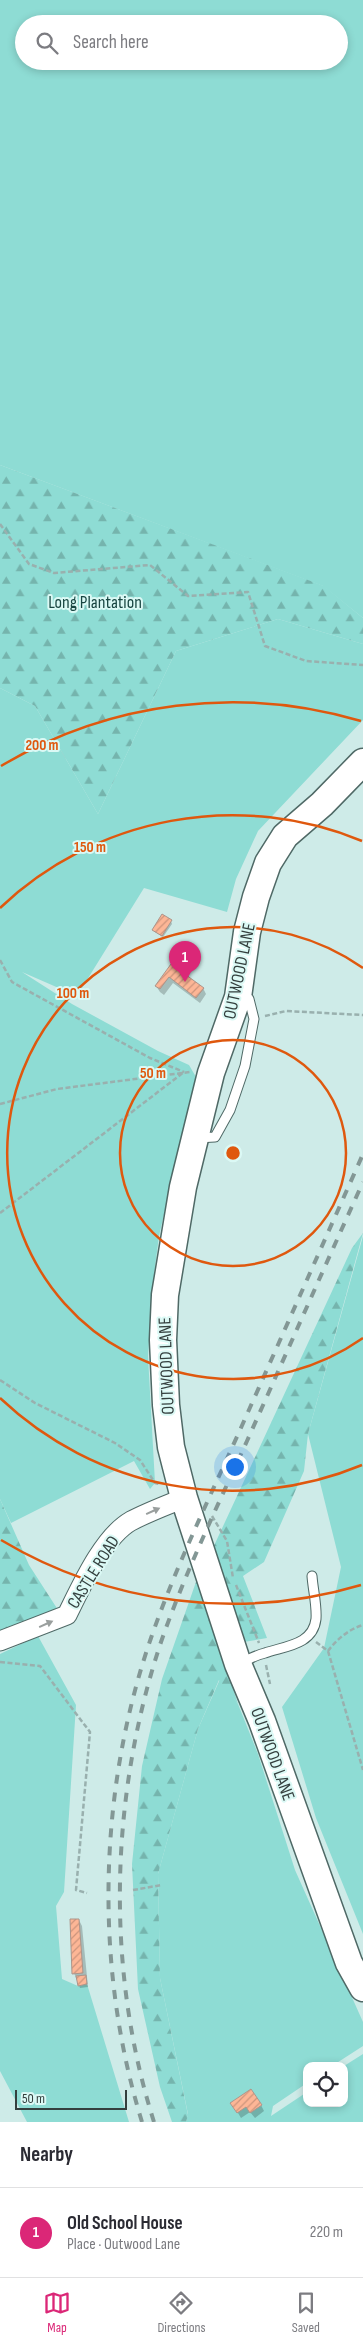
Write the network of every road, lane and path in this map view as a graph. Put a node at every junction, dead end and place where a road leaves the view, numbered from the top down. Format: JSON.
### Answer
{"nodes":[{"id":1,"x":0,"y":524,"type":"edge"},
{"id":2,"x":363,"y":666,"type":"edge"},
{"id":3,"x":363,"y":762,"type":"edge"},
{"id":4,"x":0,"y":960,"type":"edge"},
{"id":5,"x":238,"y":997,"type":"junction"},
{"id":6,"x":363,"y":1015,"type":"edge"},
{"id":7,"x":254,"y":1019,"type":"junction"},
{"id":8,"x":184,"y":1072,"type":"junction"},
{"id":9,"x":0,"y":1104,"type":"edge"},
{"id":10,"x":196,"y":1138,"type":"junction"},
{"id":11,"x":0,"y":1213,"type":"edge"},
{"id":12,"x":0,"y":1380,"type":"edge"},
{"id":13,"x":182,"y":1492,"type":"junction"},
{"id":14,"x":312,"y":1576,"type":"dead end"},
{"id":15,"x":363,"y":1625,"type":"edge"},
{"id":16,"x":309,"y":1637,"type":"junction"},
{"id":17,"x":0,"y":1641,"type":"edge"},
{"id":18,"x":328,"y":1651,"type":"junction"},
{"id":19,"x":0,"y":1662,"type":"edge"},
{"id":20,"x":238,"y":1664,"type":"junction"},
{"id":21,"x":363,"y":1770,"type":"edge"},
{"id":22,"x":162,"y":1885,"type":"dead end"},
{"id":23,"x":133,"y":1890,"type":"dead end"},
{"id":24,"x":87,"y":1893,"type":"dead end"},
{"id":25,"x":363,"y":1988,"type":"edge"}],
"edges":[{"from":1,"to":2,"type":"path"},
{"from":3,"to":5,"type":"main road","name":"OUTWOOD LANE"},
{"from":4,"to":8,"type":"path"},
{"from":5,"to":7,"type":"lane"},
{"from":5,"to":10,"type":"main road","name":"OUTWOOD LANE"},
{"from":6,"to":7,"type":"path"},
{"from":7,"to":10,"type":"lane"},
{"from":8,"to":9,"type":"path"},
{"from":8,"to":11,"type":"path"},
{"from":10,"to":13,"type":"main road","name":"OUTWOOD LANE"},
{"from":12,"to":13,"type":"path"},
{"from":17,"to":13,"type":"street","name":"CASTLE ROAD","one_way":true},
{"from":13,"to":20,"type":"main road","name":"OUTWOOD LANE"},
{"from":14,"to":16,"type":"lane"},
{"from":15,"to":18,"type":"path"},
{"from":16,"to":18,"type":"path"},
{"from":16,"to":20,"type":"lane"},
{"from":18,"to":21,"type":"path"},
{"from":19,"to":24,"type":"path"},
{"from":20,"to":25,"type":"main road","name":"OUTWOOD LANE"},
{"from":22,"to":23,"type":"path"}]}
